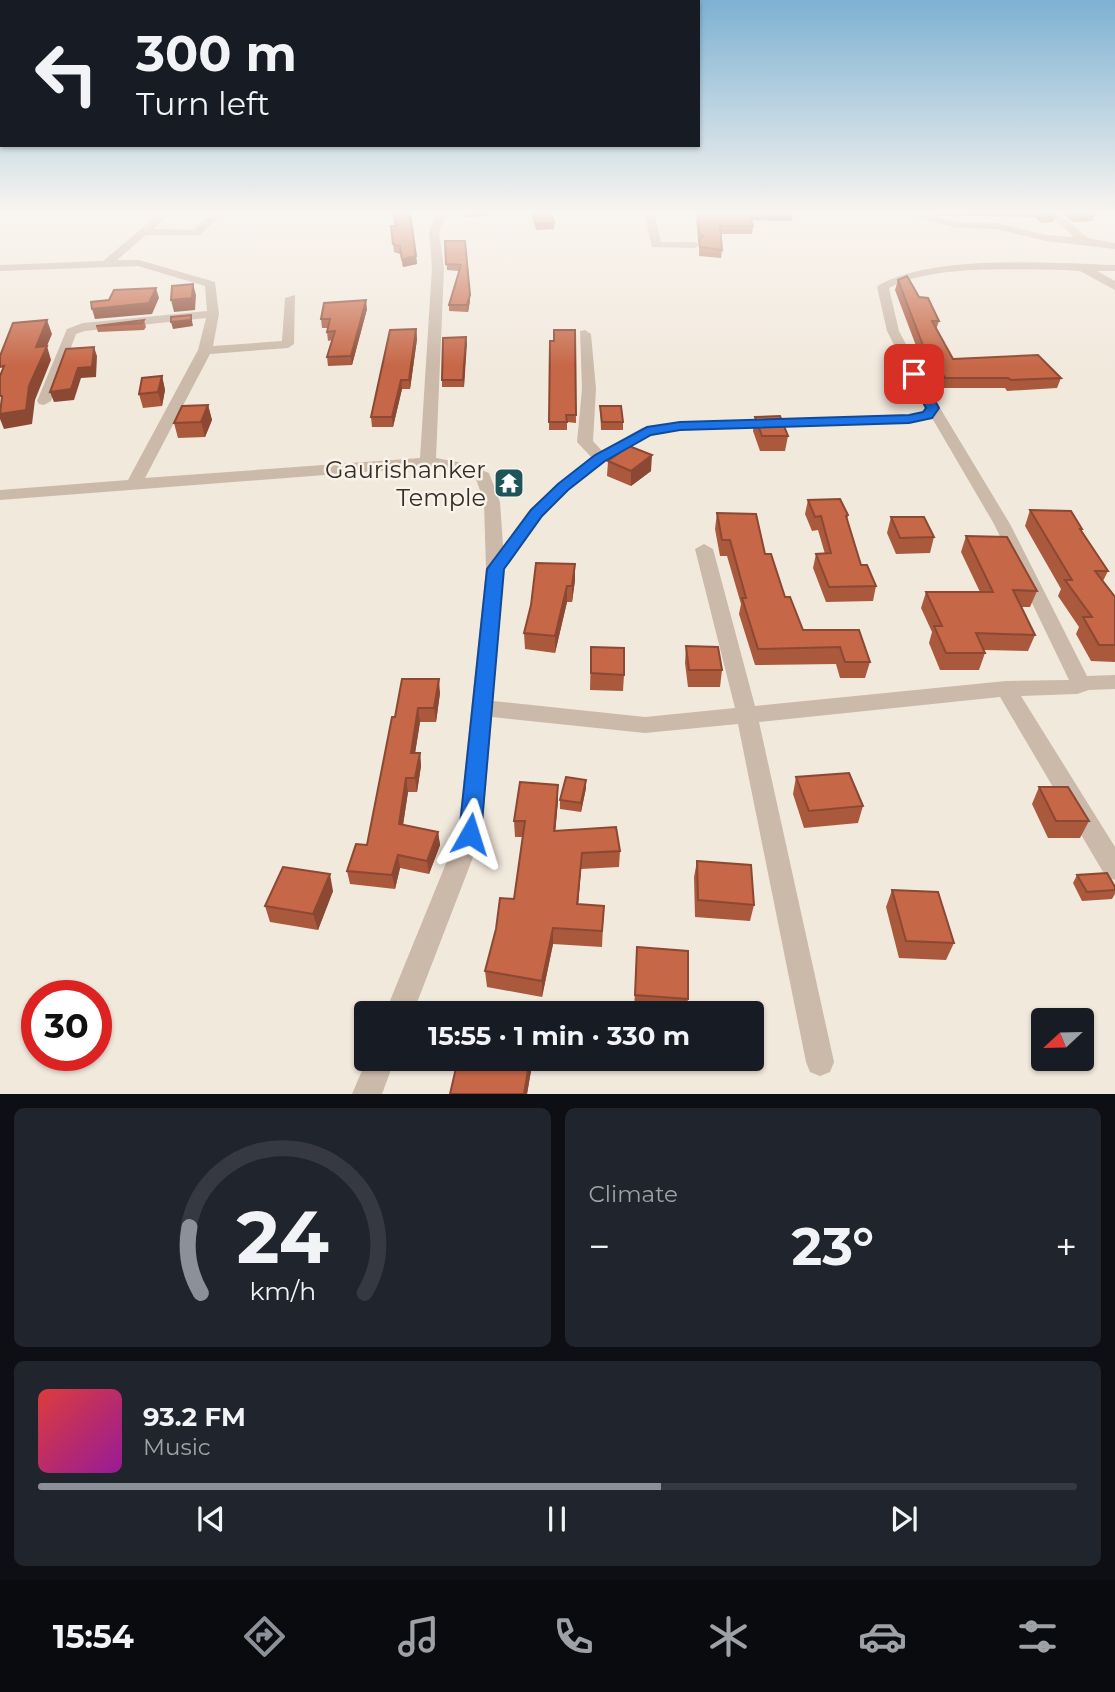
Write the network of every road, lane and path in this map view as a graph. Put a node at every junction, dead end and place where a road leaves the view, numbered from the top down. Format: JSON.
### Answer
{"nodes":[{"id":1,"x":84,"y":264,"type":"edge"},
{"id":2,"x":143,"y":264,"type":"edge"},
{"id":3,"x":438,"y":264,"type":"edge"},
{"id":4,"x":1082,"y":267,"type":"junction"},
{"id":5,"x":1115,"y":267,"type":"edge"},
{"id":6,"x":0,"y":268,"type":"edge"},
{"id":7,"x":1115,"y":286,"type":"edge"},
{"id":8,"x":290,"y":298,"type":"dead end"},
{"id":9,"x":213,"y":314,"type":"junction"},
{"id":10,"x":585,"y":334,"type":"dead end"},
{"id":11,"x":205,"y":350,"type":"junction"},
{"id":12,"x":44,"y":401,"type":"dead end"},
{"id":13,"x":933,"y":408,"type":"junction"},
{"id":14,"x":600,"y":458,"type":"junction"},
{"id":15,"x":428,"y":463,"type":"junction"},
{"id":16,"x":134,"y":484,"type":"junction"},
{"id":17,"x":0,"y":495,"type":"edge"},
{"id":18,"x":704,"y":549,"type":"dead end"},
{"id":19,"x":495,"y":569,"type":"junction"},
{"id":20,"x":1115,"y":682,"type":"edge"},
{"id":21,"x":1081,"y":684,"type":"junction"},
{"id":22,"x":1006,"y":689,"type":"junction"},
{"id":23,"x":482,"y":708,"type":"junction"},
{"id":24,"x":747,"y":714,"type":"junction"},
{"id":25,"x":1115,"y":869,"type":"edge"},
{"id":26,"x":404,"y":1001,"type":"edge"},
{"id":27,"x":820,"y":1062,"type":"dead end"},
{"id":28,"x":376,"y":1071,"type":"edge"},
{"id":29,"x":367,"y":1094,"type":"edge"}],
"edges":[{"from":1,"to":6,"type":"street"},
{"from":2,"to":9,"type":"street"},
{"from":3,"to":15,"type":"street"},
{"from":4,"to":5,"type":"street"},
{"from":4,"to":7,"type":"street"},
{"from":4,"to":13,"type":"street"},
{"from":8,"to":11,"type":"street"},
{"from":9,"to":11,"type":"street"},
{"from":9,"to":12,"type":"street"},
{"from":10,"to":14,"type":"street"},
{"from":11,"to":16,"type":"street"},
{"from":13,"to":14,"type":"street"},
{"from":13,"to":21,"type":"street"},
{"from":14,"to":19,"type":"street"},
{"from":15,"to":16,"type":"street"},
{"from":15,"to":19,"type":"street"},
{"from":16,"to":17,"type":"street"},
{"from":18,"to":24,"type":"street"},
{"from":19,"to":23,"type":"street"},
{"from":20,"to":21,"type":"street"},
{"from":21,"to":22,"type":"street"},
{"from":22,"to":24,"type":"street"},
{"from":22,"to":25,"type":"street"},
{"from":23,"to":24,"type":"street"},
{"from":23,"to":26,"type":"street"},
{"from":24,"to":27,"type":"street"},
{"from":28,"to":29,"type":"street"}]}
